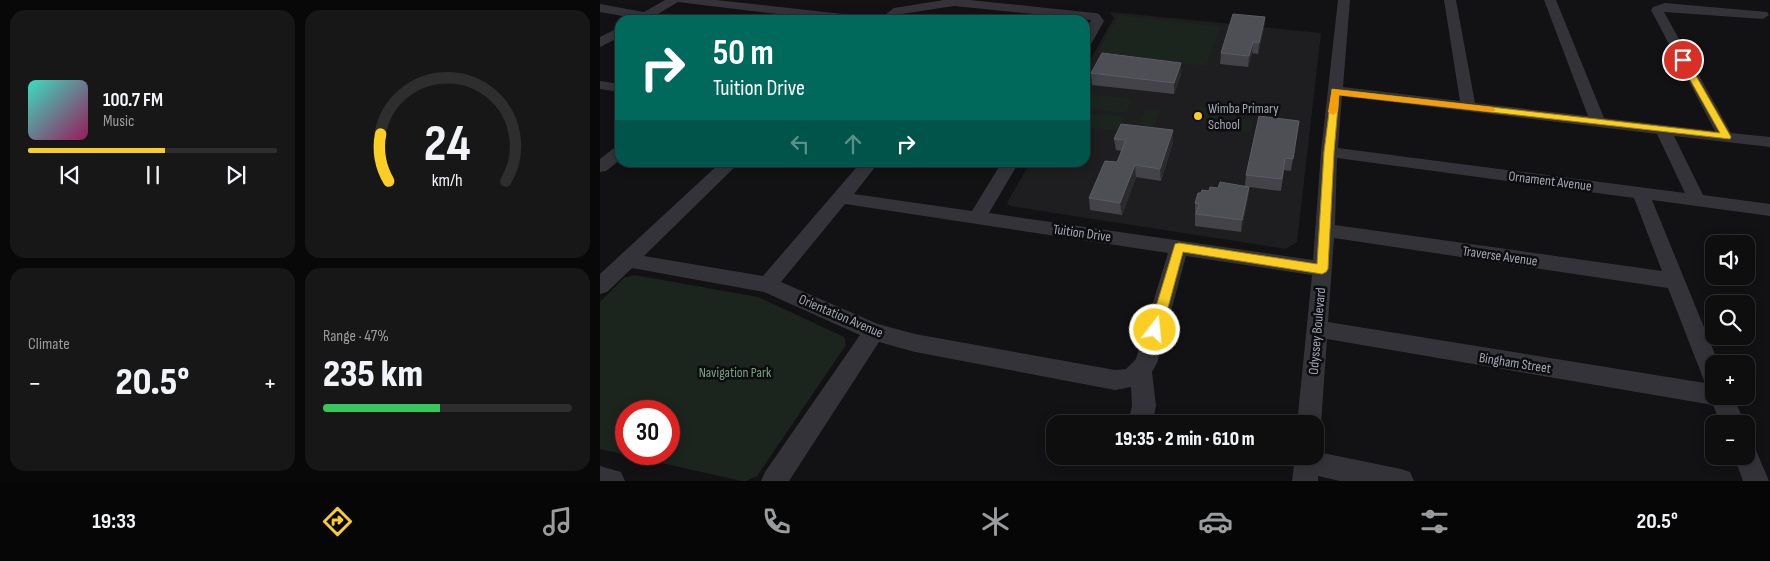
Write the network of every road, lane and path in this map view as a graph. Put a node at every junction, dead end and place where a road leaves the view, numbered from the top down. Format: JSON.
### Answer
{"nodes":[{"id":1,"x":674,"y":0,"type":"edge"},
{"id":2,"x":683,"y":0,"type":"edge"},
{"id":3,"x":1344,"y":0,"type":"edge"},
{"id":4,"x":1450,"y":0,"type":"edge"},
{"id":5,"x":1550,"y":0,"type":"edge"},
{"id":6,"x":1751,"y":0,"type":"edge"},
{"id":7,"x":955,"y":1,"type":"edge"},
{"id":8,"x":1002,"y":7,"type":"junction"},
{"id":9,"x":600,"y":8,"type":"edge"},
{"id":10,"x":630,"y":15,"type":"edge"},
{"id":11,"x":648,"y":15,"type":"edge"},
{"id":12,"x":816,"y":15,"type":"edge"},
{"id":13,"x":892,"y":15,"type":"edge"},
{"id":14,"x":995,"y":15,"type":"edge"},
{"id":15,"x":1076,"y":15,"type":"edge"},
{"id":16,"x":1090,"y":17,"type":"edge"},
{"id":17,"x":1767,"y":20,"type":"edge"},
{"id":18,"x":1090,"y":35,"type":"edge"},
{"id":19,"x":615,"y":36,"type":"edge"},
{"id":20,"x":600,"y":43,"type":"edge"},
{"id":21,"x":600,"y":85,"type":"edge"},
{"id":22,"x":615,"y":87,"type":"edge"},
{"id":23,"x":1335,"y":91,"type":"junction"},
{"id":24,"x":1468,"y":107,"type":"junction"},
{"id":25,"x":1598,"y":122,"type":"junction"},
{"id":26,"x":1663,"y":130,"type":"junction"},
{"id":27,"x":1726,"y":137,"type":"junction"},
{"id":28,"x":1770,"y":142,"type":"edge"},
{"id":29,"x":1329,"y":152,"type":"junction"},
{"id":30,"x":615,"y":156,"type":"edge"},
{"id":31,"x":600,"y":167,"type":"edge"},
{"id":32,"x":727,"y":167,"type":"edge"},
{"id":33,"x":867,"y":167,"type":"edge"},
{"id":34,"x":1008,"y":167,"type":"edge"},
{"id":35,"x":1640,"y":192,"type":"junction"},
{"id":36,"x":842,"y":198,"type":"junction"},
{"id":37,"x":1697,"y":200,"type":"junction"},
{"id":38,"x":1770,"y":210,"type":"edge"},
{"id":39,"x":977,"y":218,"type":"junction"},
{"id":40,"x":1325,"y":230,"type":"junction"},
{"id":41,"x":1179,"y":247,"type":"junction"},
{"id":42,"x":628,"y":260,"type":"junction"},
{"id":43,"x":1322,"y":269,"type":"junction"},
{"id":44,"x":1675,"y":281,"type":"junction"},
{"id":45,"x":767,"y":285,"type":"junction"},
{"id":46,"x":600,"y":286,"type":"edge"},
{"id":47,"x":1317,"y":330,"type":"junction"},
{"id":48,"x":874,"y":332,"type":"junction"},
{"id":49,"x":1705,"y":356,"type":"edge"},
{"id":50,"x":1141,"y":371,"type":"junction"},
{"id":51,"x":1705,"y":394,"type":"edge"},
{"id":52,"x":1142,"y":415,"type":"edge"},
{"id":53,"x":1310,"y":415,"type":"edge"},
{"id":54,"x":1750,"y":465,"type":"edge"},
{"id":55,"x":1306,"y":466,"type":"edge"},
{"id":56,"x":600,"y":478,"type":"edge"},
{"id":57,"x":612,"y":481,"type":"edge"},
{"id":58,"x":774,"y":481,"type":"edge"},
{"id":59,"x":1401,"y":481,"type":"edge"},
{"id":60,"x":1756,"y":481,"type":"edge"}],
"edges":[{"from":1,"to":11,"type":"street"},
{"from":2,"to":12,"type":"street"},
{"from":3,"to":23,"type":"street","name":"Odyssey Boulevard"},
{"from":4,"to":24,"type":"street"},
{"from":5,"to":25,"type":"street"},
{"from":6,"to":17,"type":"street"},
{"from":7,"to":8,"type":"street"},
{"from":7,"to":13,"type":"street"},
{"from":8,"to":14,"type":"street"},
{"from":8,"to":15,"type":"street"},
{"from":9,"to":10,"type":"street"},
{"from":16,"to":18,"type":"street"},
{"from":17,"to":27,"type":"street"},
{"from":19,"to":20,"type":"street"},
{"from":21,"to":22,"type":"street"},
{"from":23,"to":24,"type":"street"},
{"from":23,"to":29,"type":"street","name":"Odyssey Boulevard"},
{"from":24,"to":25,"type":"street"},
{"from":25,"to":26,"type":"street"},
{"from":26,"to":27,"type":"street"},
{"from":26,"to":37,"type":"street"},
{"from":27,"to":28,"type":"street"},
{"from":29,"to":35,"type":"street","name":"Ornament Avenue"},
{"from":29,"to":40,"type":"street","name":"Odyssey Boulevard"},
{"from":30,"to":31,"type":"street"},
{"from":32,"to":42,"type":"street"},
{"from":33,"to":36,"type":"street"},
{"from":34,"to":39,"type":"street"},
{"from":35,"to":37,"type":"street","name":"Ornament Avenue"},
{"from":35,"to":44,"type":"street"},
{"from":36,"to":39,"type":"street","name":"Tuition Drive"},
{"from":36,"to":45,"type":"street"},
{"from":37,"to":38,"type":"street","name":"Ornament Avenue"},
{"from":39,"to":41,"type":"street","name":"Tuition Drive"},
{"from":40,"to":43,"type":"street","name":"Odyssey Boulevard"},
{"from":40,"to":44,"type":"street","name":"Traverse Avenue"},
{"from":41,"to":43,"type":"street","name":"Tuition Drive"},
{"from":41,"to":50,"type":"street"},
{"from":42,"to":45,"type":"street","name":"Orientation Avenue"},
{"from":42,"to":46,"type":"street"},
{"from":43,"to":47,"type":"street","name":"Odyssey Boulevard"},
{"from":44,"to":49,"type":"street"},
{"from":45,"to":48,"type":"street","name":"Orientation Avenue"},
{"from":47,"to":51,"type":"street","name":"Bingham Street"},
{"from":47,"to":53,"type":"street","name":"Odyssey Boulevard"},
{"from":48,"to":50,"type":"street","name":"Orientation Avenue"},
{"from":48,"to":58,"type":"street"},
{"from":50,"to":52,"type":"street"},
{"from":54,"to":60,"type":"street"},
{"from":55,"to":59,"type":"street"},
{"from":56,"to":57,"type":"street"}]}
